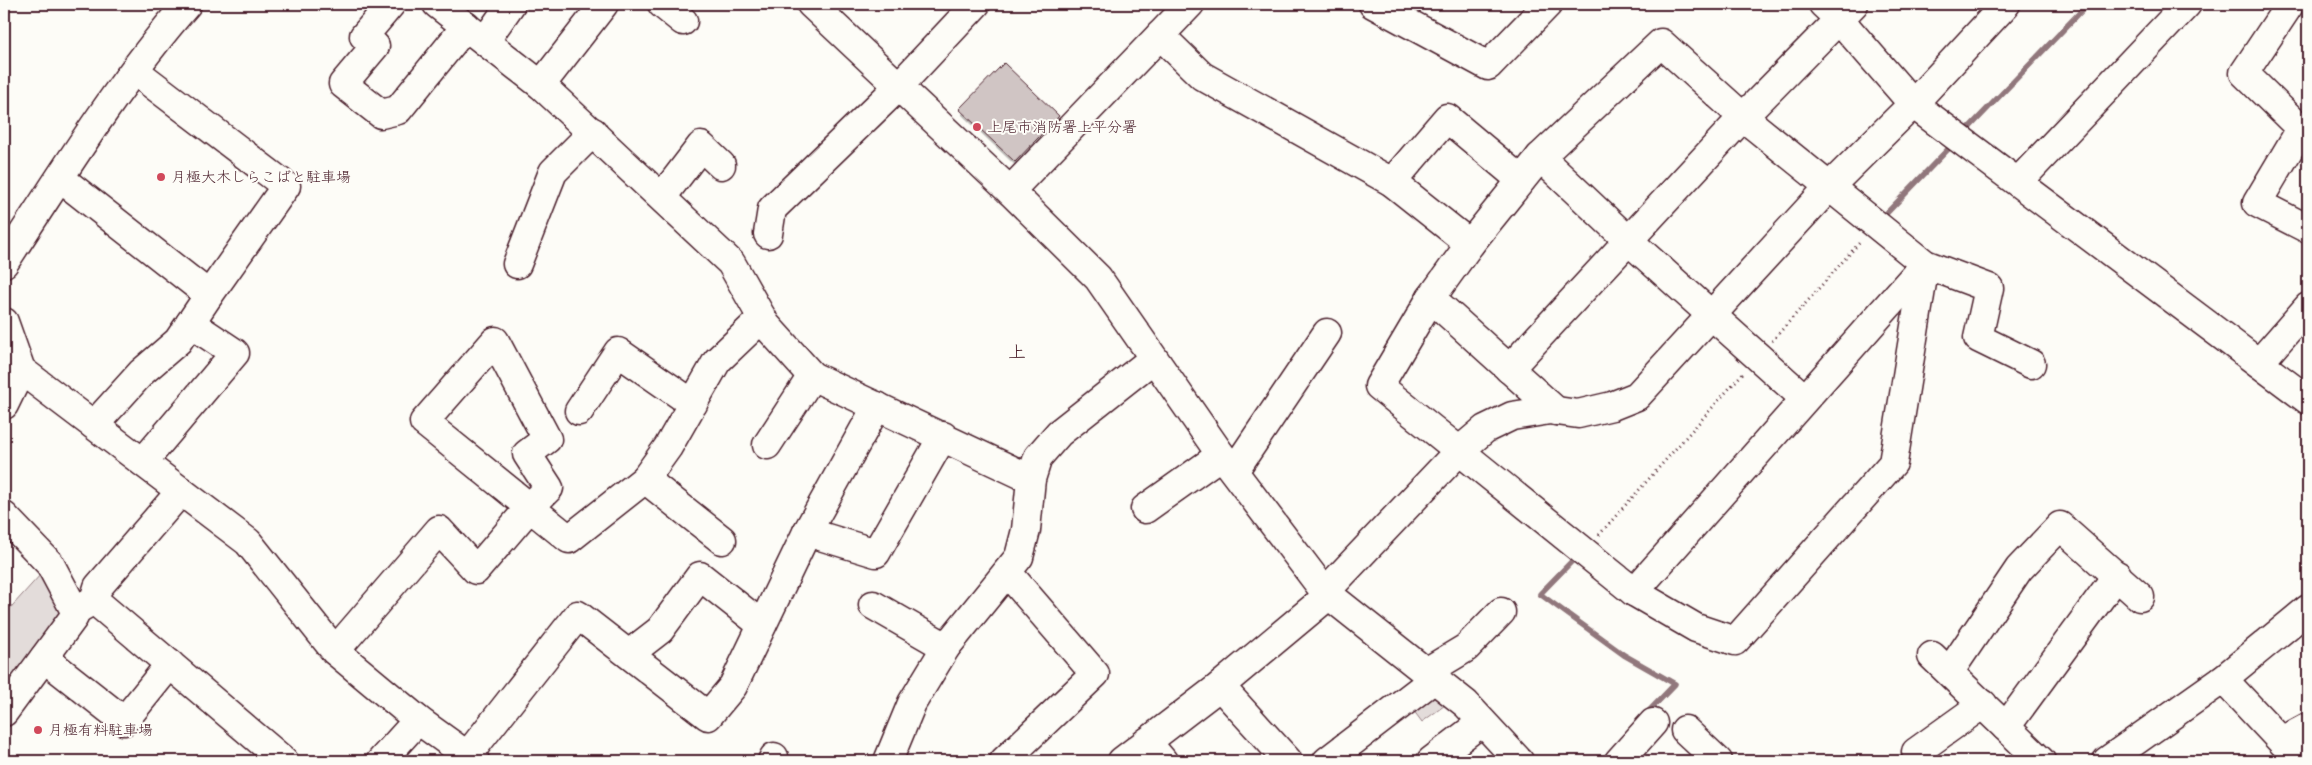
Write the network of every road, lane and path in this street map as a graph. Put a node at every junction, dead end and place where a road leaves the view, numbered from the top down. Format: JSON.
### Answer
{"nodes":[{"id":1,"x":187,"y":4,"type":"edge"},
{"id":2,"x":391,"y":4,"type":"edge"},
{"id":3,"x":438,"y":4,"type":"edge"},
{"id":4,"x":511,"y":4,"type":"edge"},
{"id":5,"x":604,"y":4,"type":"edge"},
{"id":6,"x":662,"y":4,"type":"edge"},
{"id":7,"x":812,"y":4,"type":"edge"},
{"id":8,"x":976,"y":4,"type":"edge"},
{"id":9,"x":1190,"y":4,"type":"edge"},
{"id":10,"x":1373,"y":4,"type":"edge"},
{"id":11,"x":1548,"y":4,"type":"edge"},
{"id":12,"x":2006,"y":4,"type":"edge"},
{"id":13,"x":2187,"y":4,"type":"edge"},
{"id":14,"x":2290,"y":4,"type":"edge"},
{"id":15,"x":1839,"y":9,"type":"edge"},
{"id":16,"x":683,"y":21,"type":"dead end"},
{"id":17,"x":476,"y":33,"type":"junction"},
{"id":18,"x":1160,"y":36,"type":"junction"},
{"id":19,"x":135,"y":71,"type":"junction"},
{"id":20,"x":542,"y":85,"type":"junction"},
{"id":21,"x":899,"y":86,"type":"junction"},
{"id":22,"x":1913,"y":104,"type":"junction"},
{"id":23,"x":1743,"y":117,"type":"junction"},
{"id":24,"x":593,"y":132,"type":"junction"},
{"id":25,"x":1540,"y":157,"type":"junction"},
{"id":26,"x":721,"y":165,"type":"dead end"},
{"id":27,"x":60,"y":178,"type":"junction"},
{"id":28,"x":1521,"y":180,"type":"junction"},
{"id":29,"x":2019,"y":181,"type":"junction"},
{"id":30,"x":1392,"y":182,"type":"junction"},
{"id":31,"x":1828,"y":187,"type":"junction"},
{"id":32,"x":1010,"y":191,"type":"junction"},
{"id":33,"x":662,"y":197,"type":"junction"},
{"id":34,"x":1876,"y":224,"type":"junction"},
{"id":35,"x":2308,"y":229,"type":"edge"},
{"id":36,"x":768,"y":234,"type":"dead end"},
{"id":37,"x":1629,"y":241,"type":"junction"},
{"id":38,"x":1470,"y":244,"type":"junction"},
{"id":39,"x":4,"y":263,"type":"edge"},
{"id":40,"x":517,"y":264,"type":"dead end"},
{"id":41,"x":1926,"y":264,"type":"junction"},
{"id":42,"x":209,"y":295,"type":"junction"},
{"id":43,"x":1431,"y":298,"type":"junction"},
{"id":44,"x":2308,"y":306,"type":"edge"},
{"id":45,"x":1710,"y":315,"type":"junction"},
{"id":46,"x":762,"y":318,"type":"junction"},
{"id":47,"x":4,"y":322,"type":"edge"},
{"id":48,"x":190,"y":323,"type":"junction"},
{"id":49,"x":1327,"y":333,"type":"dead end"},
{"id":50,"x":1757,"y":358,"type":"junction"},
{"id":51,"x":1153,"y":359,"type":"junction"},
{"id":52,"x":2259,"y":363,"type":"junction"},
{"id":53,"x":2032,"y":364,"type":"dead end"},
{"id":54,"x":1509,"y":369,"type":"junction"},
{"id":55,"x":21,"y":370,"type":"junction"},
{"id":56,"x":812,"y":376,"type":"junction"},
{"id":57,"x":1804,"y":398,"type":"junction"},
{"id":58,"x":2308,"y":400,"type":"edge"},
{"id":59,"x":693,"y":404,"type":"junction"},
{"id":60,"x":4,"y":405,"type":"edge"},
{"id":61,"x":877,"y":406,"type":"junction"},
{"id":62,"x":579,"y":411,"type":"dead end"},
{"id":63,"x":1556,"y":411,"type":"junction"},
{"id":64,"x":94,"y":425,"type":"junction"},
{"id":65,"x":943,"y":436,"type":"junction"},
{"id":66,"x":767,"y":445,"type":"dead end"},
{"id":67,"x":1459,"y":450,"type":"junction"},
{"id":68,"x":143,"y":462,"type":"junction"},
{"id":69,"x":1227,"y":463,"type":"junction"},
{"id":70,"x":645,"y":479,"type":"junction"},
{"id":71,"x":1031,"y":479,"type":"junction"},
{"id":72,"x":181,"y":491,"type":"junction"},
{"id":73,"x":530,"y":508,"type":"junction"},
{"id":74,"x":1145,"y":509,"type":"dead end"},
{"id":75,"x":4,"y":516,"type":"edge"},
{"id":76,"x":807,"y":532,"type":"junction"},
{"id":77,"x":722,"y":540,"type":"dead end"},
{"id":78,"x":1584,"y":552,"type":"junction"},
{"id":79,"x":1007,"y":572,"type":"junction"},
{"id":80,"x":2117,"y":575,"type":"junction"},
{"id":81,"x":1634,"y":592,"type":"junction"},
{"id":82,"x":1327,"y":593,"type":"junction"},
{"id":83,"x":2140,"y":597,"type":"dead end"},
{"id":84,"x":85,"y":605,"type":"junction"},
{"id":85,"x":873,"y":605,"type":"dead end"},
{"id":86,"x":2308,"y":609,"type":"edge"},
{"id":87,"x":1501,"y":612,"type":"dead end"},
{"id":88,"x":762,"y":625,"type":"junction"},
{"id":89,"x":946,"y":647,"type":"junction"},
{"id":90,"x":335,"y":651,"type":"junction"},
{"id":91,"x":628,"y":654,"type":"junction"},
{"id":92,"x":44,"y":658,"type":"junction"},
{"id":93,"x":170,"y":664,"type":"junction"},
{"id":94,"x":1430,"y":675,"type":"junction"},
{"id":95,"x":2223,"y":679,"type":"junction"},
{"id":96,"x":1220,"y":686,"type":"junction"},
{"id":97,"x":1983,"y":704,"type":"junction"},
{"id":98,"x":4,"y":712,"type":"edge"},
{"id":99,"x":418,"y":720,"type":"junction"},
{"id":100,"x":1482,"y":722,"type":"junction"},
{"id":101,"x":1653,"y":723,"type":"dead end"},
{"id":102,"x":2006,"y":727,"type":"junction"},
{"id":103,"x":2308,"y":728,"type":"edge"},
{"id":104,"x":1685,"y":730,"type":"dead end"},
{"id":105,"x":2282,"y":741,"type":"junction"},
{"id":106,"x":1155,"y":752,"type":"edge"},
{"id":107,"x":471,"y":758,"type":"edge"},
{"id":108,"x":284,"y":761,"type":"edge"},
{"id":109,"x":381,"y":761,"type":"edge"},
{"id":110,"x":888,"y":761,"type":"edge"},
{"id":111,"x":1004,"y":761,"type":"edge"},
{"id":112,"x":1122,"y":761,"type":"edge"},
{"id":113,"x":1288,"y":761,"type":"edge"},
{"id":114,"x":1327,"y":761,"type":"edge"},
{"id":115,"x":1431,"y":761,"type":"edge"},
{"id":116,"x":1519,"y":761,"type":"edge"},
{"id":117,"x":1619,"y":761,"type":"edge"},
{"id":118,"x":1718,"y":761,"type":"edge"},
{"id":119,"x":1922,"y":761,"type":"edge"},
{"id":120,"x":2041,"y":761,"type":"edge"},
{"id":121,"x":2107,"y":761,"type":"edge"},
{"id":122,"x":2300,"y":761,"type":"edge"}],
"edges":[{"from":1,"to":19,"type":"street"},
{"from":2,"to":17,"type":"street"},
{"from":3,"to":17,"type":"street"},
{"from":4,"to":17,"type":"street"},
{"from":5,"to":20,"type":"street"},
{"from":6,"to":16,"type":"street"},
{"from":7,"to":21,"type":"street"},
{"from":8,"to":21,"type":"street"},
{"from":9,"to":18,"type":"street"},
{"from":10,"to":11,"type":"street"},
{"from":12,"to":22,"type":"street"},
{"from":13,"to":29,"type":"street"},
{"from":14,"to":35,"type":"street"},
{"from":15,"to":22,"type":"street"},
{"from":15,"to":23,"type":"street"},
{"from":17,"to":20,"type":"street"},
{"from":18,"to":30,"type":"street"},
{"from":18,"to":32,"type":"street"},
{"from":19,"to":27,"type":"street"},
{"from":19,"to":42,"type":"street"},
{"from":20,"to":24,"type":"street"},
{"from":21,"to":32,"type":"street"},
{"from":21,"to":36,"type":"street"},
{"from":22,"to":29,"type":"street"},
{"from":22,"to":31,"type":"street"},
{"from":23,"to":25,"type":"street"},
{"from":23,"to":31,"type":"street"},
{"from":23,"to":37,"type":"street"},
{"from":24,"to":33,"type":"street"},
{"from":24,"to":40,"type":"street"},
{"from":25,"to":28,"type":"street"},
{"from":25,"to":37,"type":"street"},
{"from":26,"to":33,"type":"street"},
{"from":27,"to":39,"type":"street"},
{"from":27,"to":42,"type":"street"},
{"from":28,"to":30,"type":"street"},
{"from":28,"to":38,"type":"street"},
{"from":29,"to":52,"type":"street"},
{"from":30,"to":38,"type":"street"},
{"from":31,"to":34,"type":"street"},
{"from":31,"to":45,"type":"street"},
{"from":32,"to":51,"type":"street"},
{"from":33,"to":46,"type":"street"},
{"from":34,"to":41,"type":"street"},
{"from":34,"to":50,"type":"path"},
{"from":37,"to":45,"type":"street"},
{"from":37,"to":54,"type":"street"},
{"from":38,"to":43,"type":"street"},
{"from":41,"to":53,"type":"street"},
{"from":41,"to":57,"type":"street"},
{"from":41,"to":81,"type":"street"},
{"from":42,"to":48,"type":"street"},
{"from":43,"to":54,"type":"street"},
{"from":43,"to":67,"type":"street"},
{"from":44,"to":52,"type":"street"},
{"from":45,"to":50,"type":"street"},
{"from":45,"to":63,"type":"street"},
{"from":46,"to":56,"type":"street"},
{"from":46,"to":59,"type":"street"},
{"from":47,"to":55,"type":"street"},
{"from":48,"to":64,"type":"street"},
{"from":48,"to":68,"type":"street"},
{"from":49,"to":69,"type":"street"},
{"from":50,"to":57,"type":"street"},
{"from":50,"to":78,"type":"path"},
{"from":51,"to":69,"type":"street"},
{"from":51,"to":71,"type":"street"},
{"from":52,"to":58,"type":"street"},
{"from":54,"to":63,"type":"street"},
{"from":55,"to":60,"type":"street"},
{"from":55,"to":64,"type":"street"},
{"from":56,"to":61,"type":"street"},
{"from":56,"to":66,"type":"street"},
{"from":57,"to":81,"type":"street"},
{"from":59,"to":62,"type":"street"},
{"from":59,"to":70,"type":"street"},
{"from":61,"to":65,"type":"street"},
{"from":61,"to":76,"type":"street"},
{"from":63,"to":67,"type":"street"},
{"from":64,"to":68,"type":"street"},
{"from":65,"to":71,"type":"street"},
{"from":65,"to":76,"type":"street"},
{"from":67,"to":78,"type":"street"},
{"from":67,"to":82,"type":"street"},
{"from":68,"to":72,"type":"street"},
{"from":69,"to":74,"type":"street"},
{"from":69,"to":82,"type":"street"},
{"from":70,"to":73,"type":"street"},
{"from":70,"to":77,"type":"street"},
{"from":71,"to":79,"type":"street"},
{"from":72,"to":84,"type":"street"},
{"from":72,"to":90,"type":"street"},
{"from":73,"to":73,"type":"street"},
{"from":73,"to":90,"type":"street"},
{"from":75,"to":84,"type":"street"},
{"from":76,"to":88,"type":"street"},
{"from":78,"to":81,"type":"street"},
{"from":79,"to":89,"type":"street"},
{"from":79,"to":111,"type":"street"},
{"from":80,"to":83,"type":"street"},
{"from":80,"to":97,"type":"street"},
{"from":80,"to":102,"type":"street"},
{"from":82,"to":94,"type":"street"},
{"from":82,"to":96,"type":"street"},
{"from":84,"to":92,"type":"street"},
{"from":84,"to":93,"type":"street"},
{"from":85,"to":89,"type":"street"},
{"from":86,"to":95,"type":"street"},
{"from":87,"to":94,"type":"street"},
{"from":88,"to":91,"type":"street"},
{"from":88,"to":91,"type":"street"},
{"from":89,"to":110,"type":"street"},
{"from":90,"to":99,"type":"street"},
{"from":91,"to":107,"type":"street"},
{"from":92,"to":93,"type":"street"},
{"from":92,"to":98,"type":"street"},
{"from":93,"to":108,"type":"street"},
{"from":94,"to":100,"type":"street"},
{"from":94,"to":114,"type":"street"},
{"from":95,"to":105,"type":"street"},
{"from":95,"to":121,"type":"street"},
{"from":96,"to":106,"type":"street"},
{"from":96,"to":113,"type":"street"},
{"from":97,"to":102,"type":"street"},
{"from":97,"to":119,"type":"street"},
{"from":99,"to":107,"type":"street"},
{"from":99,"to":109,"type":"street"},
{"from":100,"to":115,"type":"street"},
{"from":100,"to":116,"type":"street"},
{"from":101,"to":117,"type":"street"},
{"from":102,"to":120,"type":"street"},
{"from":103,"to":105,"type":"street"},
{"from":104,"to":118,"type":"street"},
{"from":105,"to":122,"type":"street"},
{"from":106,"to":112,"type":"street"}]}
